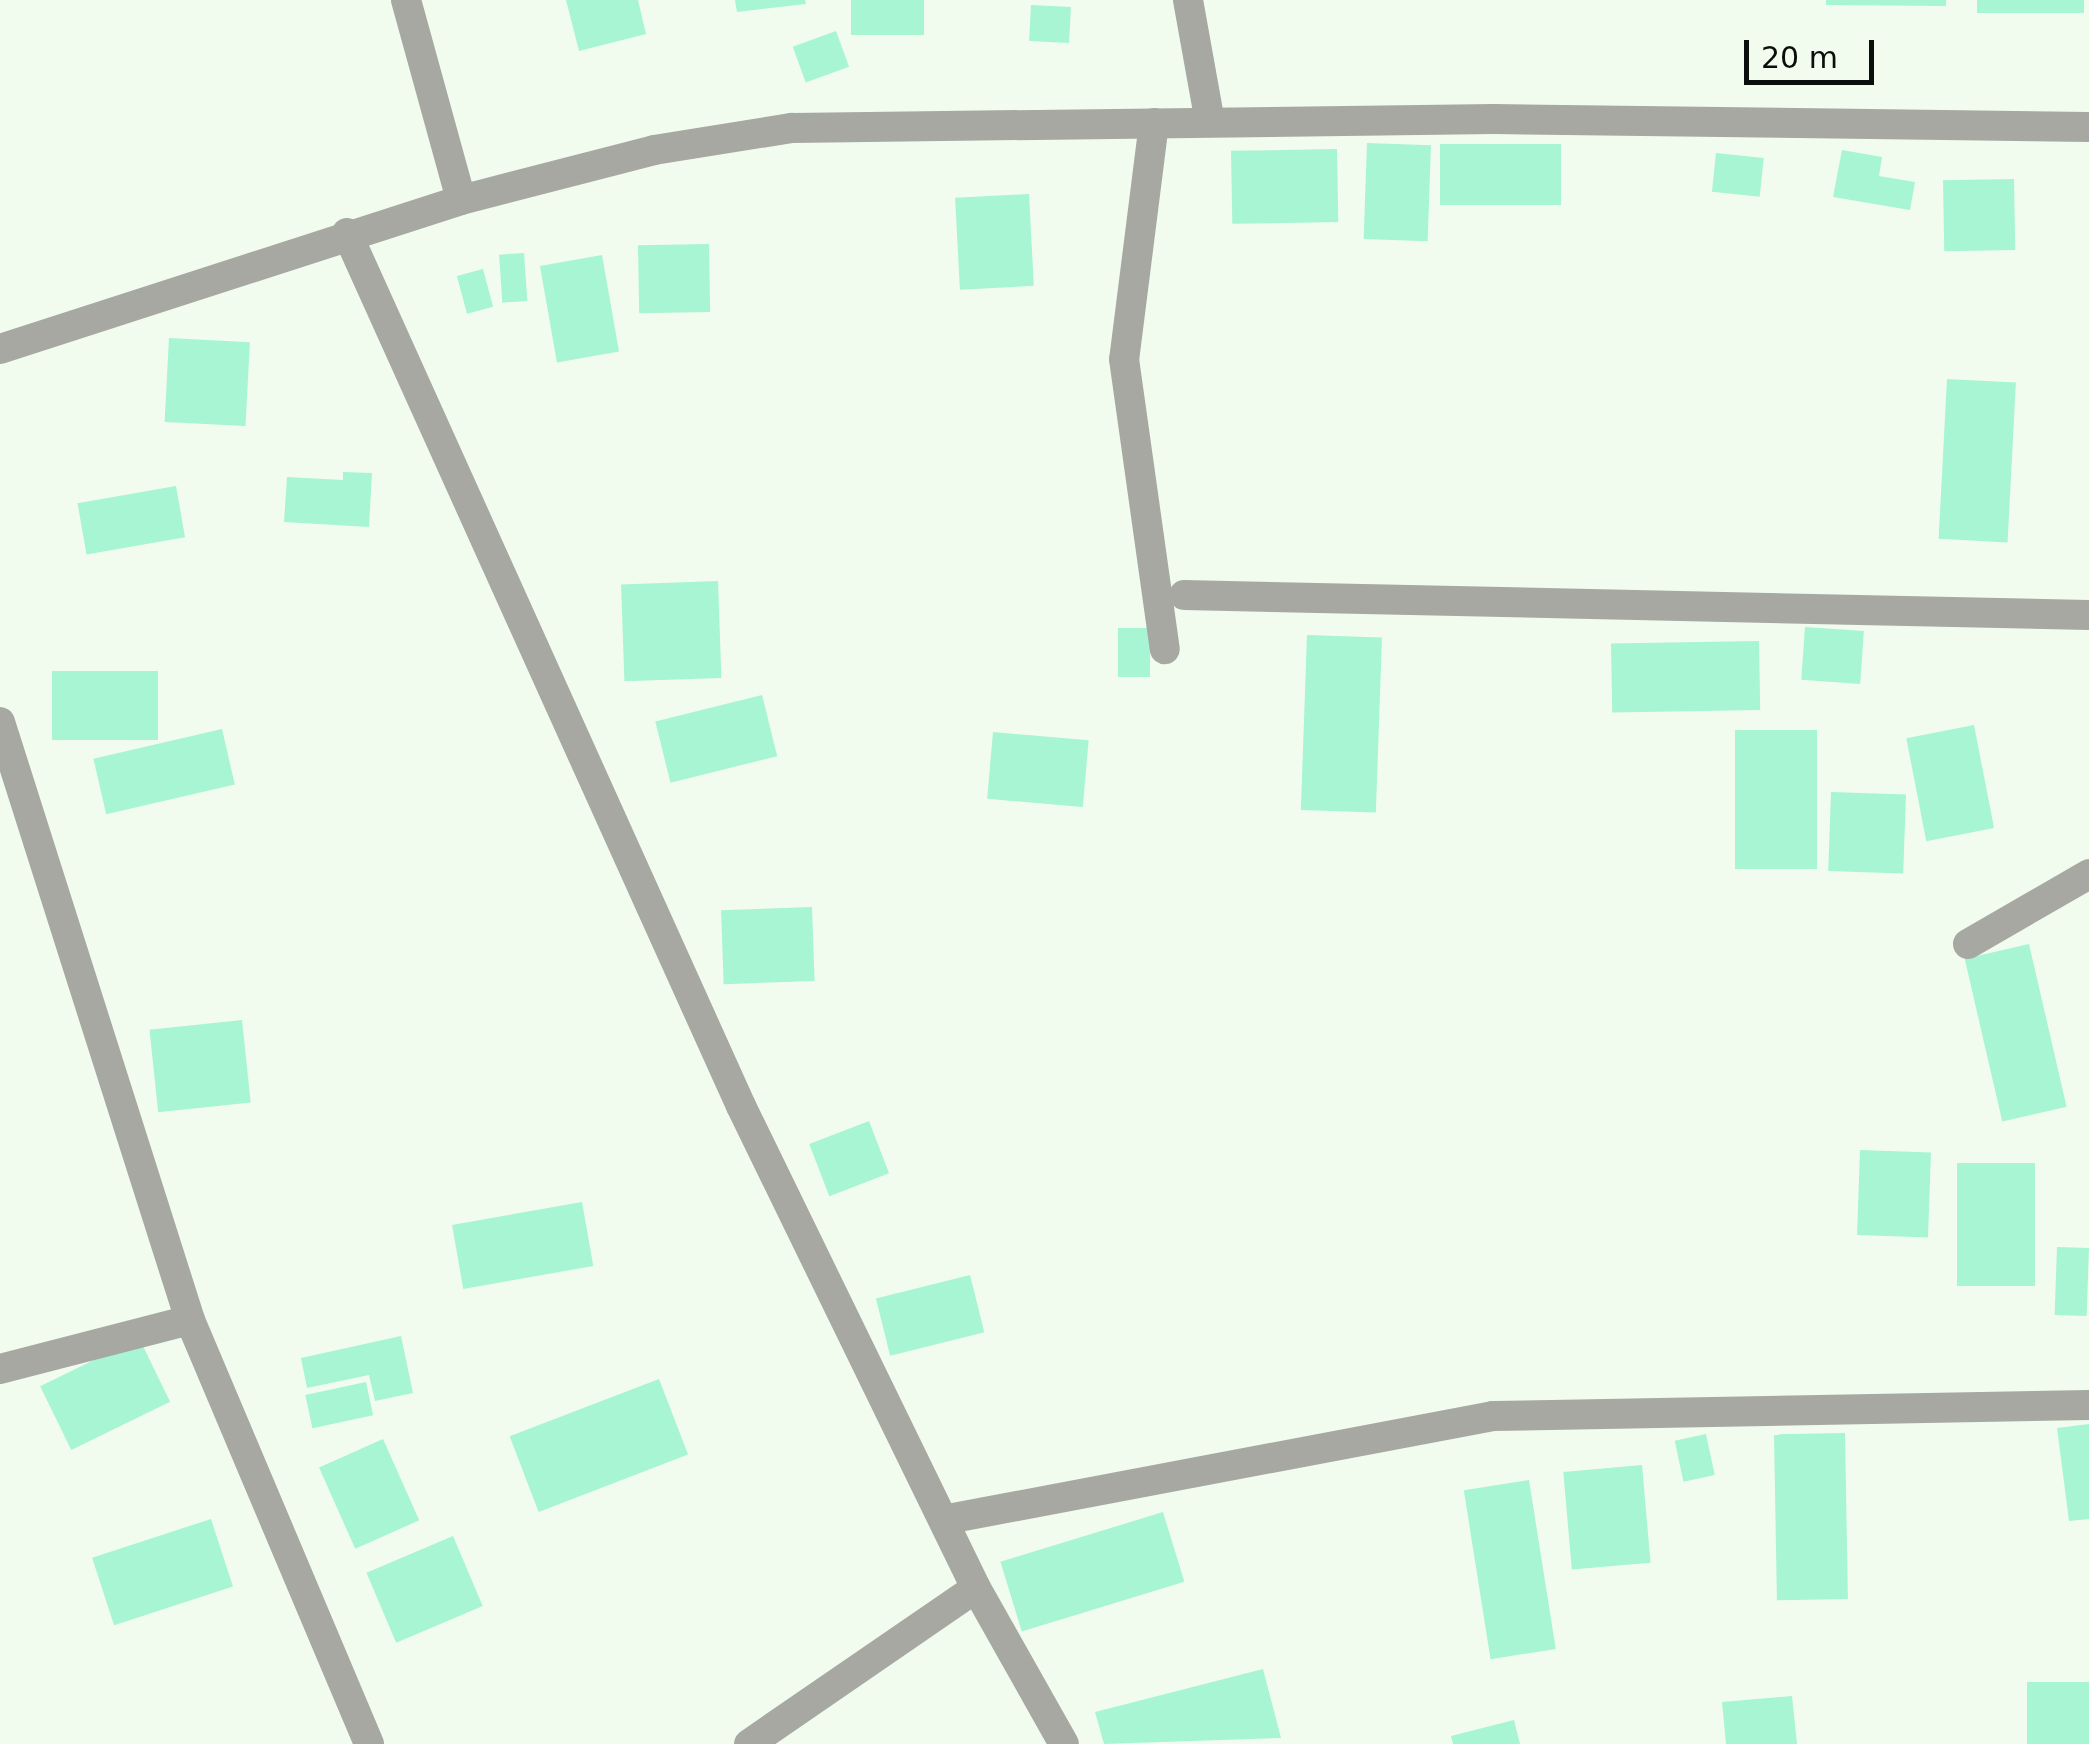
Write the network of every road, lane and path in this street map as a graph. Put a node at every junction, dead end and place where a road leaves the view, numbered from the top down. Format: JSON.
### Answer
{"nodes":[{"id":1,"x":406,"y":0,"type":"edge"},
{"id":2,"x":1188,"y":0,"type":"edge"},
{"id":3,"x":1210,"y":122,"type":"junction"},
{"id":4,"x":1154,"y":124,"type":"junction"},
{"id":5,"x":2089,"y":127,"type":"edge"},
{"id":6,"x":461,"y":200,"type":"junction"},
{"id":7,"x":347,"y":233,"type":"junction"},
{"id":8,"x":0,"y":349,"type":"edge"},
{"id":9,"x":1184,"y":596,"type":"dead end"},
{"id":10,"x":2089,"y":615,"type":"edge"},
{"id":11,"x":1164,"y":650,"type":"dead end"},
{"id":12,"x":0,"y":722,"type":"edge"},
{"id":13,"x":2089,"y":874,"type":"edge"},
{"id":14,"x":1968,"y":944,"type":"dead end"},
{"id":15,"x":190,"y":1320,"type":"junction"},
{"id":16,"x":0,"y":1370,"type":"edge"},
{"id":17,"x":2089,"y":1405,"type":"edge"},
{"id":18,"x":948,"y":1519,"type":"junction"},
{"id":19,"x":976,"y":1588,"type":"junction"},
{"id":20,"x":369,"y":1744,"type":"edge"},
{"id":21,"x":750,"y":1744,"type":"edge"},
{"id":22,"x":1064,"y":1744,"type":"edge"}],
"edges":[{"from":1,"to":6,"type":"street"},
{"from":2,"to":3,"type":"street"},
{"from":3,"to":4,"type":"street"},
{"from":3,"to":5,"type":"street"},
{"from":4,"to":6,"type":"street"},
{"from":4,"to":11,"type":"street"},
{"from":6,"to":7,"type":"street"},
{"from":7,"to":8,"type":"street"},
{"from":7,"to":18,"type":"street"},
{"from":9,"to":10,"type":"street"},
{"from":12,"to":15,"type":"street"},
{"from":13,"to":14,"type":"street"},
{"from":15,"to":16,"type":"street"},
{"from":15,"to":20,"type":"street"},
{"from":17,"to":18,"type":"street"},
{"from":18,"to":19,"type":"street"},
{"from":19,"to":21,"type":"street"},
{"from":19,"to":22,"type":"street"}]}
